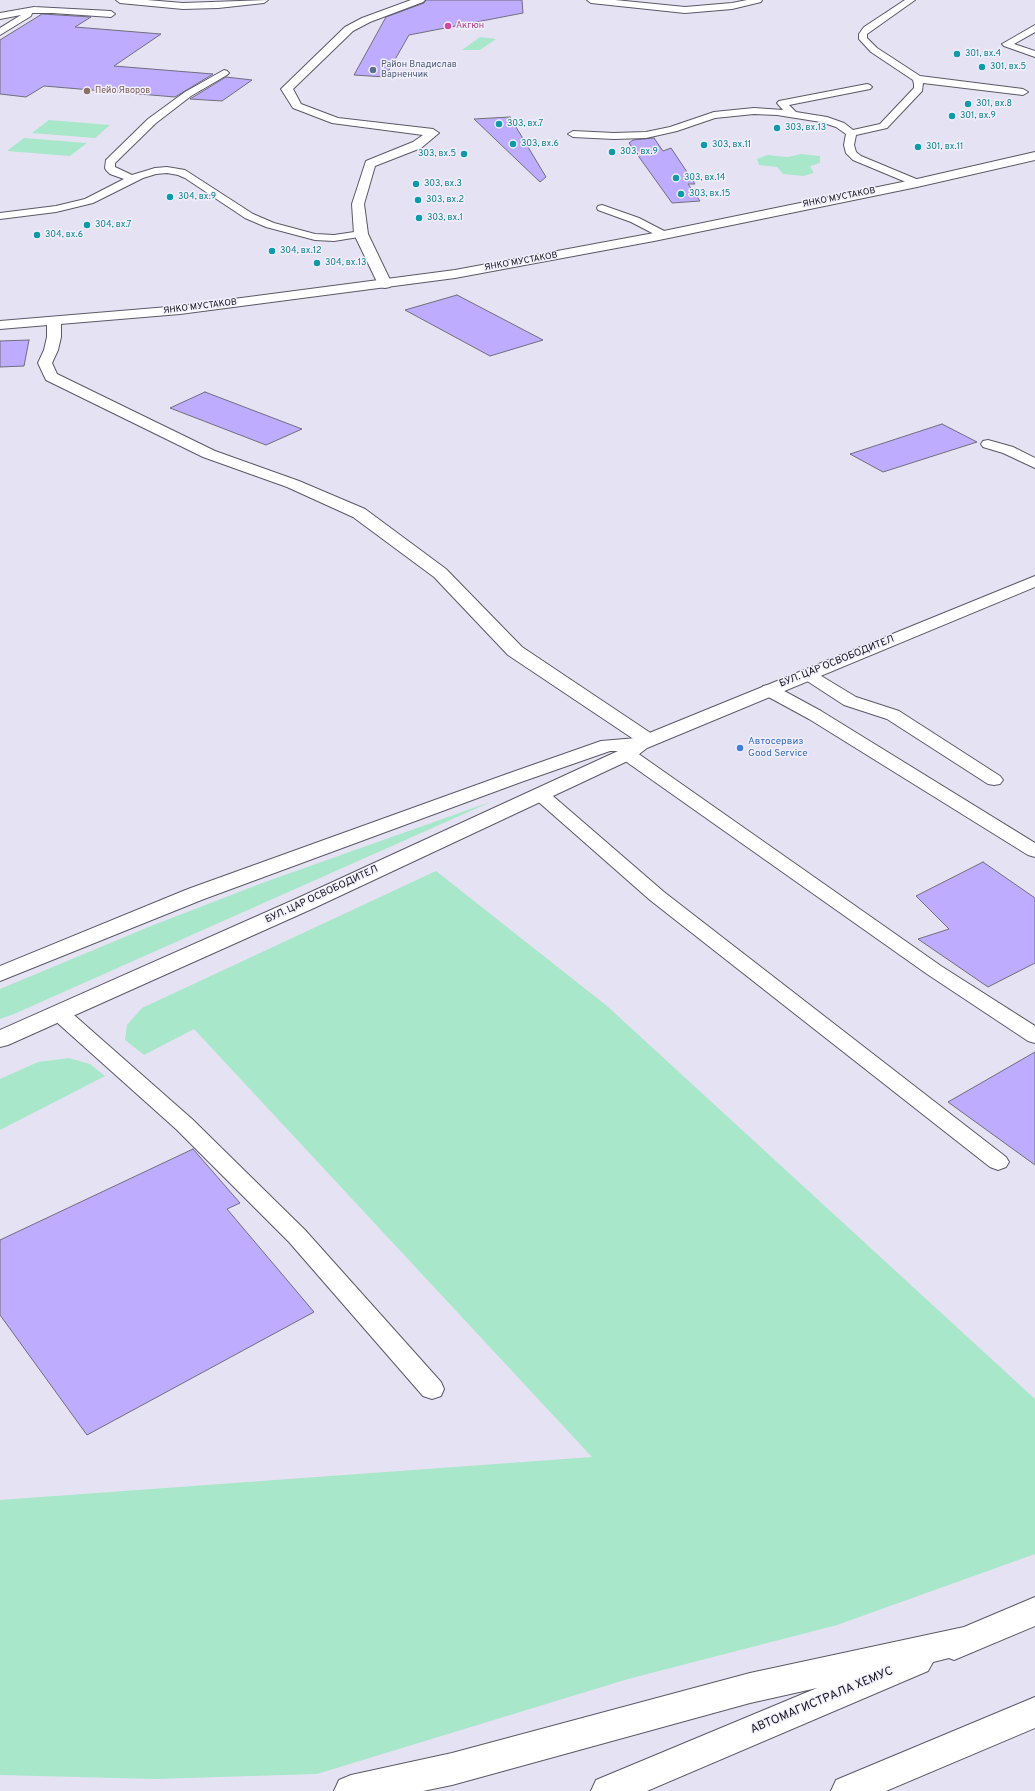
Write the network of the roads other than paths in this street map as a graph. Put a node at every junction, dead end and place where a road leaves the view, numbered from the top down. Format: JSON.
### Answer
{"nodes":[{"id":1,"x":120,"y":0,"type":"edge"},
{"id":2,"x":264,"y":0,"type":"edge"},
{"id":3,"x":420,"y":0,"type":"edge"},
{"id":4,"x":591,"y":0,"type":"edge"},
{"id":5,"x":758,"y":0,"type":"edge"},
{"id":6,"x":911,"y":0,"type":"edge"},
{"id":7,"x":34,"y":10,"type":"junction"},
{"id":8,"x":111,"y":14,"type":"dead end"},
{"id":9,"x":0,"y":16,"type":"edge"},
{"id":10,"x":1035,"y":28,"type":"edge"},
{"id":11,"x":0,"y":32,"type":"edge"},
{"id":12,"x":1035,"y":54,"type":"edge"},
{"id":13,"x":224,"y":73,"type":"dead end"},
{"id":14,"x":917,"y":79,"type":"junction"},
{"id":15,"x":867,"y":87,"type":"dead end"},
{"id":16,"x":1023,"y":92,"type":"dead end"},
{"id":17,"x":793,"y":114,"type":"junction"},
{"id":18,"x":851,"y":133,"type":"junction"},
{"id":19,"x":573,"y":134,"type":"dead end"},
{"id":20,"x":1035,"y":156,"type":"edge"},
{"id":21,"x":132,"y":180,"type":"junction"},
{"id":22,"x":917,"y":183,"type":"junction"},
{"id":23,"x":602,"y":208,"type":"dead end"},
{"id":24,"x":0,"y":216,"type":"edge"},
{"id":25,"x":361,"y":234,"type":"junction"},
{"id":26,"x":664,"y":235,"type":"junction"},
{"id":27,"x":385,"y":284,"type":"junction"},
{"id":28,"x":54,"y":322,"type":"junction"},
{"id":29,"x":0,"y":325,"type":"edge"},
{"id":30,"x":988,"y":444,"type":"dead end"},
{"id":31,"x":1035,"y":464,"type":"edge"},
{"id":32,"x":1035,"y":581,"type":"edge"},
{"id":33,"x":808,"y":674,"type":"junction"},
{"id":34,"x":769,"y":690,"type":"junction"},
{"id":35,"x":638,"y":746,"type":"junction"},
{"id":36,"x":994,"y":780,"type":"dead end"},
{"id":37,"x":540,"y":794,"type":"junction"},
{"id":38,"x":1032,"y":846,"type":"edge"},
{"id":39,"x":0,"y":974,"type":"edge"},
{"id":40,"x":59,"y":1013,"type":"junction"},
{"id":41,"x":1035,"y":1036,"type":"edge"},
{"id":42,"x":0,"y":1039,"type":"edge"},
{"id":43,"x":998,"y":1162,"type":"dead end"},
{"id":44,"x":432,"y":1388,"type":"dead end"},
{"id":45,"x":1035,"y":1611,"type":"edge"},
{"id":46,"x":968,"y":1640,"type":"junction"},
{"id":47,"x":1035,"y":1712,"type":"edge"},
{"id":48,"x":351,"y":1791,"type":"edge"},
{"id":49,"x":608,"y":1791,"type":"edge"},
{"id":50,"x":848,"y":1791,"type":"edge"}],
"edges":[{"from":1,"to":2,"type":"lane"},
{"from":3,"to":25,"type":"main road"},
{"from":4,"to":5,"type":"lane"},
{"from":6,"to":14,"type":"lane"},
{"from":7,"to":8,"type":"lane"},
{"from":7,"to":9,"type":"lane"},
{"from":7,"to":11,"type":"lane"},
{"from":10,"to":12,"type":"lane"},
{"from":13,"to":21,"type":"lane"},
{"from":14,"to":16,"type":"lane"},
{"from":14,"to":18,"type":"lane"},
{"from":15,"to":17,"type":"lane"},
{"from":17,"to":18,"type":"lane"},
{"from":17,"to":19,"type":"lane"},
{"from":18,"to":22,"type":"lane"},
{"from":20,"to":22,"type":"main road","name":"ЯНКО МУСТАКОВ"},
{"from":21,"to":24,"type":"lane"},
{"from":21,"to":25,"type":"lane"},
{"from":22,"to":26,"type":"main road","name":"ЯНКО МУСТАКОВ"},
{"from":23,"to":26,"type":"lane"},
{"from":25,"to":27,"type":"main road"},
{"from":26,"to":27,"type":"main road","name":"ЯНКО МУСТАКОВ"},
{"from":27,"to":28,"type":"main road","name":"ЯНКО МУСТАКОВ"},
{"from":28,"to":29,"type":"main road","name":"ЯНКО МУСТАКОВ"},
{"from":28,"to":35,"type":"main road"},
{"from":30,"to":31,"type":"lane"},
{"from":32,"to":33,"type":"main road","name":"БУЛ. ЦАР ОСВОБОДИТЕЛ"},
{"from":33,"to":34,"type":"main road","name":"БУЛ. ЦАР ОСВОБОДИТЕЛ"},
{"from":33,"to":36,"type":"lane"},
{"from":34,"to":35,"type":"main road","name":"БУЛ. ЦАР ОСВОБОДИТЕЛ"},
{"from":34,"to":38,"type":"lane"},
{"from":35,"to":37,"type":"main road","name":"БУЛ. ЦАР ОСВОБОДИТЕЛ"},
{"from":35,"to":39,"type":"main road","name":"БУЛ. ЦАР ОСВОБОДИТЕЛ"},
{"from":35,"to":41,"type":"lane"},
{"from":37,"to":40,"type":"main road","name":"БУЛ. ЦАР ОСВОБОДИТЕЛ"},
{"from":37,"to":43,"type":"lane"},
{"from":40,"to":42,"type":"main road","name":"БУЛ. ЦАР ОСВОБОДИТЕЛ"},
{"from":40,"to":44,"type":"lane"},
{"from":45,"to":46,"type":"main road","name":"АВТОМАГИСТРАЛА ХЕМУС"},
{"from":46,"to":48,"type":"main road"},
{"from":46,"to":49,"type":"main road","name":"АВТОМАГИСТРАЛА ХЕМУС"},
{"from":47,"to":50,"type":"main road"}]}
